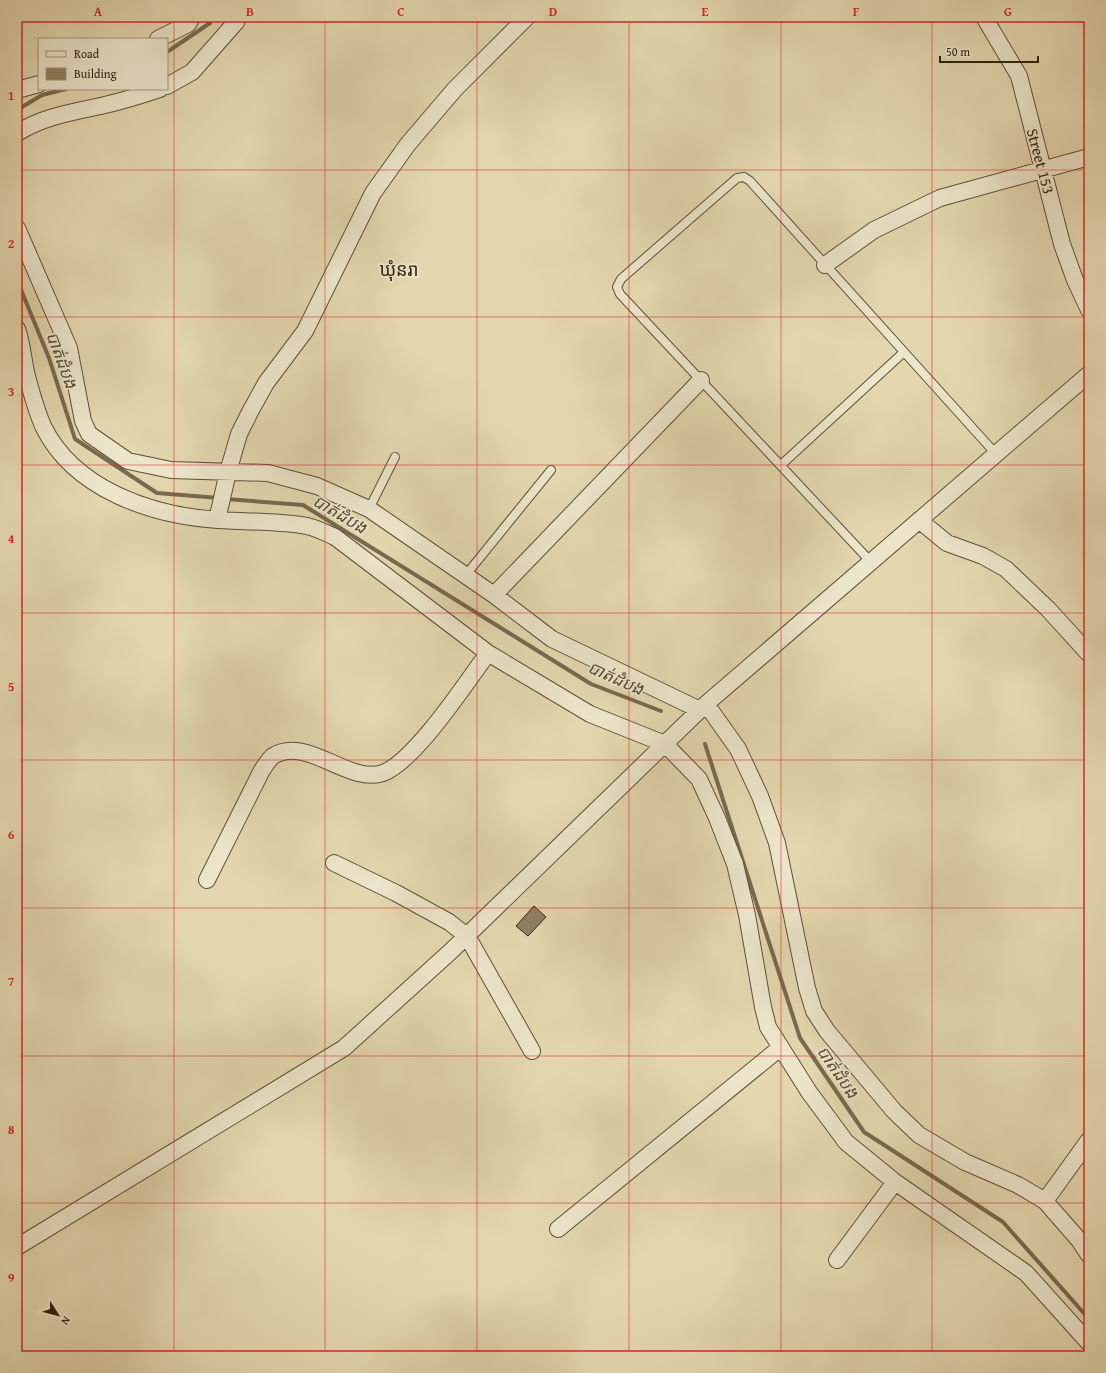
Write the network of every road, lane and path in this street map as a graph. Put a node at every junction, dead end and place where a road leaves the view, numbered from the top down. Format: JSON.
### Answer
{"nodes":[{"id":1,"x":192,"y":17,"type":"edge"},
{"id":2,"x":527,"y":17,"type":"edge"},
{"id":3,"x":984,"y":17,"type":"edge"},
{"id":4,"x":238,"y":19,"type":"edge"},
{"id":5,"x":160,"y":38,"type":"edge"},
{"id":6,"x":38,"y":84,"type":"edge"},
{"id":7,"x":168,"y":85,"type":"edge"},
{"id":8,"x":17,"y":90,"type":"edge"},
{"id":9,"x":157,"y":90,"type":"edge"},
{"id":10,"x":17,"y":133,"type":"edge"},
{"id":11,"x":1089,"y":157,"type":"edge"},
{"id":12,"x":1043,"y":170,"type":"junction"},
{"id":13,"x":17,"y":228,"type":"edge"},
{"id":14,"x":825,"y":265,"type":"junction"},
{"id":15,"x":1089,"y":310,"type":"edge"},
{"id":16,"x":17,"y":332,"type":"edge"},
{"id":17,"x":904,"y":352,"type":"junction"},
{"id":18,"x":1089,"y":374,"type":"edge"},
{"id":19,"x":701,"y":380,"type":"junction"},
{"id":20,"x":996,"y":454,"type":"junction"},
{"id":21,"x":396,"y":457,"type":"dead end"},
{"id":22,"x":781,"y":465,"type":"junction"},
{"id":23,"x":551,"y":470,"type":"dead end"},
{"id":24,"x":228,"y":472,"type":"junction"},
{"id":25,"x":370,"y":508,"type":"junction"},
{"id":26,"x":217,"y":520,"type":"junction"},
{"id":27,"x":919,"y":520,"type":"junction"},
{"id":28,"x":872,"y":562,"type":"junction"},
{"id":29,"x":465,"y":576,"type":"junction"},
{"id":30,"x":494,"y":595,"type":"junction"},
{"id":31,"x":488,"y":653,"type":"junction"},
{"id":32,"x":1089,"y":654,"type":"edge"},
{"id":33,"x":703,"y":707,"type":"junction"},
{"id":34,"x":665,"y":744,"type":"junction"},
{"id":35,"x":334,"y":863,"type":"dead end"},
{"id":36,"x":206,"y":880,"type":"dead end"},
{"id":37,"x":467,"y":936,"type":"junction"},
{"id":38,"x":780,"y":1048,"type":"junction"},
{"id":39,"x":532,"y":1051,"type":"dead end"},
{"id":40,"x":1089,"y":1140,"type":"edge"},
{"id":41,"x":895,"y":1182,"type":"junction"},
{"id":42,"x":1045,"y":1201,"type":"junction"},
{"id":43,"x":558,"y":1229,"type":"dead end"},
{"id":44,"x":17,"y":1248,"type":"edge"},
{"id":45,"x":1089,"y":1255,"type":"edge"},
{"id":46,"x":837,"y":1260,"type":"dead end"},
{"id":47,"x":1089,"y":1343,"type":"edge"}],
"edges":[{"from":1,"to":5,"type":"street"},
{"from":2,"to":24,"type":"street"},
{"from":3,"to":12,"type":"street","name":"Street 153"},
{"from":4,"to":7,"type":"street"},
{"from":6,"to":8,"type":"street"},
{"from":9,"to":10,"type":"street"},
{"from":11,"to":12,"type":"street"},
{"from":12,"to":14,"type":"street"},
{"from":12,"to":15,"type":"street","name":"Street 153"},
{"from":13,"to":24,"type":"street"},
{"from":14,"to":17,"type":"lane"},
{"from":14,"to":19,"type":"lane"},
{"from":16,"to":26,"type":"street"},
{"from":17,"to":20,"type":"lane"},
{"from":17,"to":22,"type":"lane"},
{"from":18,"to":20,"type":"street"},
{"from":19,"to":22,"type":"lane"},
{"from":19,"to":30,"type":"street"},
{"from":20,"to":27,"type":"street"},
{"from":21,"to":25,"type":"lane"},
{"from":22,"to":28,"type":"lane"},
{"from":23,"to":29,"type":"lane"},
{"from":24,"to":25,"type":"street"},
{"from":24,"to":26,"type":"street"},
{"from":25,"to":29,"type":"street"},
{"from":26,"to":31,"type":"street"},
{"from":27,"to":28,"type":"street"},
{"from":27,"to":32,"type":"street"},
{"from":28,"to":33,"type":"street"},
{"from":29,"to":30,"type":"street"},
{"from":30,"to":33,"type":"street"},
{"from":31,"to":34,"type":"street"},
{"from":31,"to":36,"type":"street"},
{"from":33,"to":34,"type":"street"},
{"from":33,"to":42,"type":"street"},
{"from":34,"to":37,"type":"street"},
{"from":34,"to":38,"type":"street"},
{"from":35,"to":37,"type":"street"},
{"from":37,"to":39,"type":"street"},
{"from":37,"to":44,"type":"street"},
{"from":38,"to":41,"type":"street"},
{"from":38,"to":43,"type":"street"},
{"from":40,"to":42,"type":"street"},
{"from":41,"to":46,"type":"street"},
{"from":41,"to":47,"type":"street"},
{"from":42,"to":45,"type":"street"}]}
